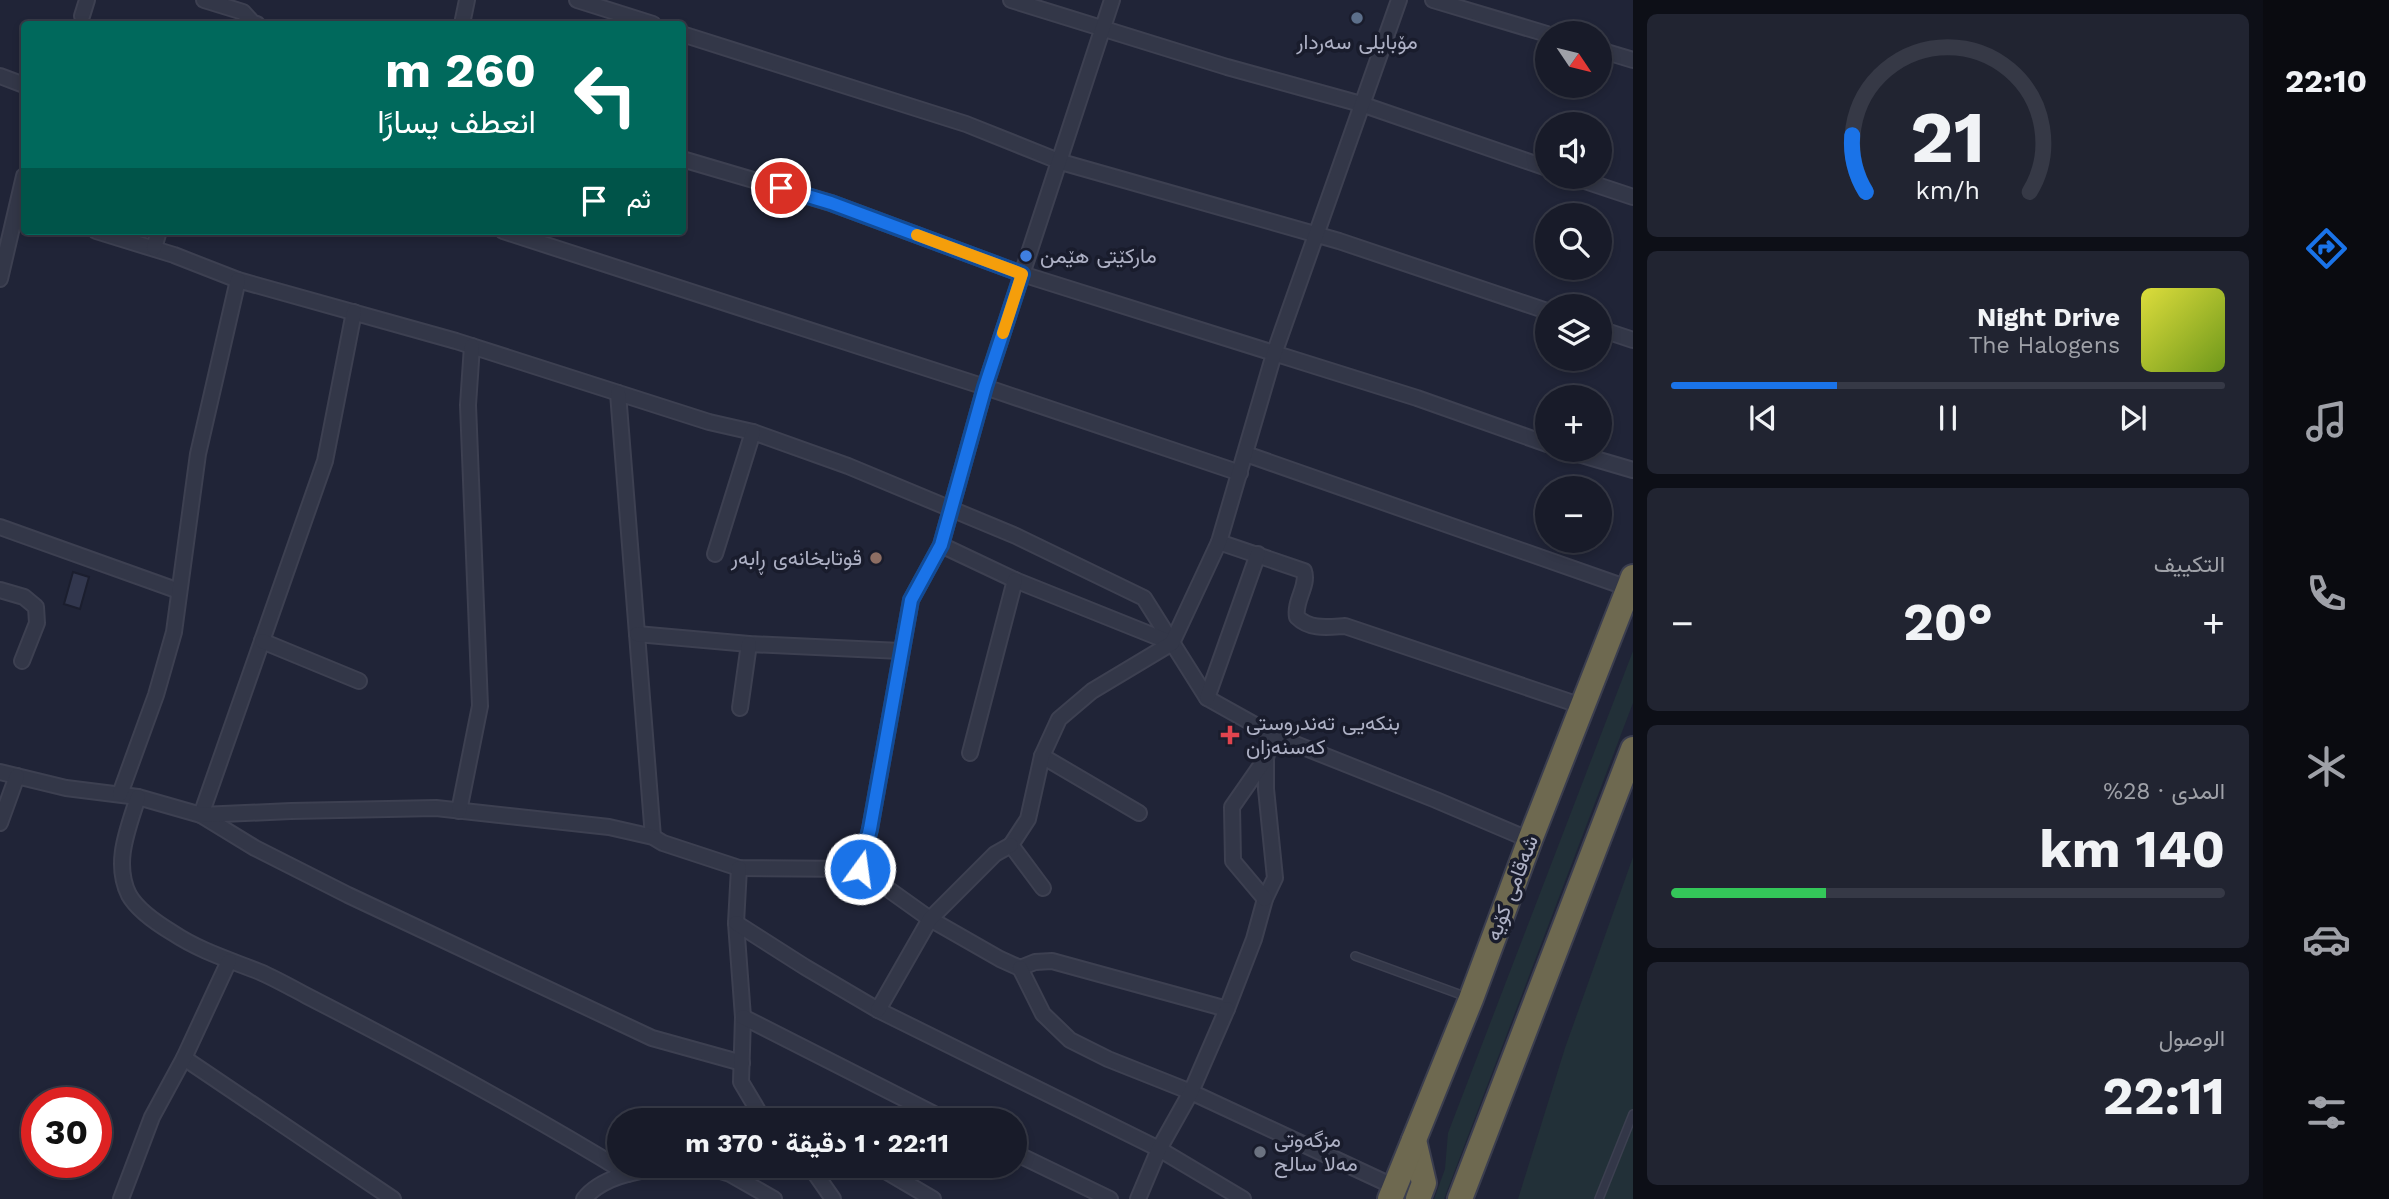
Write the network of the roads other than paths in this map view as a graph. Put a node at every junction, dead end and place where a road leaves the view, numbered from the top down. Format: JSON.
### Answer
{"nodes":[{"id":1,"x":87,"y":0,"type":"edge"},
{"id":2,"x":204,"y":0,"type":"edge"},
{"id":3,"x":253,"y":0,"type":"edge"},
{"id":4,"x":467,"y":0,"type":"edge"},
{"id":5,"x":577,"y":0,"type":"edge"},
{"id":6,"x":1011,"y":0,"type":"edge"},
{"id":7,"x":1112,"y":0,"type":"edge"},
{"id":8,"x":1399,"y":0,"type":"edge"},
{"id":9,"x":1433,"y":0,"type":"edge"},
{"id":10,"x":82,"y":16,"type":"dead end"},
{"id":11,"x":249,"y":21,"type":"edge"},
{"id":12,"x":250,"y":21,"type":"edge"},
{"id":13,"x":462,"y":21,"type":"edge"},
{"id":14,"x":644,"y":21,"type":"edge"},
{"id":15,"x":1102,"y":29,"type":"junction"},
{"id":16,"x":1535,"y":30,"type":"edge"},
{"id":17,"x":686,"y":35,"type":"edge"},
{"id":18,"x":1612,"y":54,"type":"edge"},
{"id":19,"x":1633,"y":60,"type":"edge"},
{"id":20,"x":0,"y":76,"type":"edge"},
{"id":21,"x":21,"y":84,"type":"edge"},
{"id":22,"x":1361,"y":104,"type":"junction"},
{"id":23,"x":686,"y":160,"type":"edge"},
{"id":24,"x":1061,"y":162,"type":"junction"},
{"id":25,"x":1535,"y":164,"type":"edge"},
{"id":26,"x":1609,"y":189,"type":"edge"},
{"id":27,"x":1633,"y":197,"type":"edge"},
{"id":28,"x":21,"y":209,"type":"edge"},
{"id":29,"x":110,"y":235,"type":"edge"},
{"id":30,"x":158,"y":235,"type":"edge"},
{"id":31,"x":515,"y":235,"type":"edge"},
{"id":32,"x":1315,"y":235,"type":"junction"},
{"id":33,"x":154,"y":248,"type":"junction"},
{"id":34,"x":1022,"y":274,"type":"junction"},
{"id":35,"x":0,"y":279,"type":"edge"},
{"id":36,"x":237,"y":280,"type":"junction"},
{"id":37,"x":1535,"y":307,"type":"edge"},
{"id":38,"x":354,"y":312,"type":"junction"},
{"id":39,"x":1612,"y":333,"type":"edge"},
{"id":40,"x":1633,"y":340,"type":"edge"},
{"id":41,"x":472,"y":346,"type":"junction"},
{"id":42,"x":1274,"y":354,"type":"junction"},
{"id":43,"x":985,"y":387,"type":"junction"},
{"id":44,"x":618,"y":393,"type":"junction"},
{"id":45,"x":753,"y":432,"type":"junction"},
{"id":46,"x":1535,"y":440,"type":"edge"},
{"id":47,"x":1246,"y":454,"type":"junction"},
{"id":48,"x":1606,"y":462,"type":"edge"},
{"id":49,"x":1633,"y":470,"type":"edge"},
{"id":50,"x":1240,"y":473,"type":"junction"},
{"id":51,"x":950,"y":510,"type":"junction"},
{"id":52,"x":0,"y":527,"type":"edge"},
{"id":53,"x":1219,"y":542,"type":"junction"},
{"id":54,"x":941,"y":545,"type":"junction"},
{"id":55,"x":715,"y":554,"type":"dead end"},
{"id":56,"x":1258,"y":554,"type":"junction"},
{"id":57,"x":1015,"y":580,"type":"junction"},
{"id":58,"x":1631,"y":582,"type":"edge"},
{"id":59,"x":0,"y":590,"type":"edge"},
{"id":60,"x":179,"y":592,"type":"junction"},
{"id":61,"x":636,"y":634,"type":"junction"},
{"id":62,"x":262,"y":641,"type":"junction"},
{"id":63,"x":1172,"y":643,"type":"junction"},
{"id":64,"x":749,"y":645,"type":"junction"},
{"id":65,"x":901,"y":651,"type":"junction"},
{"id":66,"x":22,"y":662,"type":"dead end"},
{"id":67,"x":359,"y":681,"type":"dead end"},
{"id":68,"x":1207,"y":698,"type":"junction"},
{"id":69,"x":1582,"y":706,"type":"junction"},
{"id":70,"x":740,"y":708,"type":"dead end"},
{"id":71,"x":1273,"y":735,"type":"junction"},
{"id":72,"x":1633,"y":749,"type":"edge"},
{"id":73,"x":970,"y":753,"type":"dead end"},
{"id":74,"x":1042,"y":756,"type":"junction"},
{"id":75,"x":1266,"y":758,"type":"junction"},
{"id":76,"x":0,"y":772,"type":"edge"},
{"id":77,"x":17,"y":776,"type":"junction"},
{"id":78,"x":120,"y":794,"type":"junction"},
{"id":79,"x":138,"y":797,"type":"junction"},
{"id":80,"x":459,"y":811,"type":"junction"},
{"id":81,"x":1139,"y":813,"type":"dead end"},
{"id":82,"x":201,"y":815,"type":"junction"},
{"id":83,"x":0,"y":822,"type":"edge"},
{"id":84,"x":653,"y":837,"type":"junction"},
{"id":85,"x":1530,"y":840,"type":"junction"},
{"id":86,"x":1011,"y":845,"type":"junction"},
{"id":87,"x":739,"y":868,"type":"junction"},
{"id":88,"x":860,"y":869,"type":"junction"},
{"id":89,"x":1043,"y":888,"type":"dead end"},
{"id":90,"x":1265,"y":898,"type":"junction"},
{"id":91,"x":930,"y":919,"type":"junction"},
{"id":92,"x":736,"y":923,"type":"junction"},
{"id":93,"x":1355,"y":956,"type":"dead end"},
{"id":94,"x":229,"y":961,"type":"junction"},
{"id":95,"x":1020,"y":968,"type":"junction"},
{"id":96,"x":1471,"y":999,"type":"junction"},
{"id":97,"x":1227,"y":1009,"type":"junction"},
{"id":98,"x":878,"y":1010,"type":"junction"},
{"id":99,"x":743,"y":1017,"type":"junction"},
{"id":100,"x":184,"y":1058,"type":"junction"},
{"id":101,"x":742,"y":1063,"type":"junction"},
{"id":102,"x":1191,"y":1092,"type":"junction"},
{"id":103,"x":756,"y":1108,"type":"edge"},
{"id":104,"x":922,"y":1108,"type":"edge"},
{"id":105,"x":1633,"y":1114,"type":"edge"},
{"id":106,"x":1414,"y":1140,"type":"junction"},
{"id":107,"x":1158,"y":1149,"type":"junction"},
{"id":108,"x":1027,"y":1159,"type":"edge"},
{"id":109,"x":607,"y":1161,"type":"edge"},
{"id":110,"x":618,"y":1178,"type":"edge"},
{"id":111,"x":744,"y":1178,"type":"edge"},
{"id":112,"x":818,"y":1178,"type":"edge"},
{"id":113,"x":897,"y":1178,"type":"edge"},
{"id":114,"x":1392,"y":1193,"type":"edge"},
{"id":115,"x":121,"y":1199,"type":"edge"},
{"id":116,"x":393,"y":1199,"type":"edge"},
{"id":117,"x":584,"y":1199,"type":"edge"},
{"id":118,"x":774,"y":1199,"type":"edge"},
{"id":119,"x":833,"y":1199,"type":"edge"},
{"id":120,"x":933,"y":1199,"type":"edge"},
{"id":121,"x":1110,"y":1199,"type":"edge"},
{"id":122,"x":1138,"y":1199,"type":"edge"},
{"id":123,"x":1243,"y":1199,"type":"edge"},
{"id":124,"x":1418,"y":1199,"type":"edge"},
{"id":125,"x":1460,"y":1199,"type":"edge"},
{"id":126,"x":1599,"y":1199,"type":"edge"}],
"edges":[{"from":1,"to":10,"type":"street"},
{"from":2,"to":11,"type":"street"},
{"from":3,"to":12,"type":"street"},
{"from":4,"to":13,"type":"street"},
{"from":5,"to":14,"type":"street"},
{"from":6,"to":15,"type":"street"},
{"from":7,"to":15,"type":"street"},
{"from":8,"to":22,"type":"street"},
{"from":9,"to":16,"type":"street"},
{"from":15,"to":22,"type":"street"},
{"from":15,"to":24,"type":"street"},
{"from":17,"to":24,"type":"street"},
{"from":18,"to":19,"type":"street"},
{"from":20,"to":21,"type":"street"},
{"from":22,"to":25,"type":"street"},
{"from":22,"to":32,"type":"street"},
{"from":23,"to":34,"type":"street"},
{"from":24,"to":32,"type":"street"},
{"from":24,"to":34,"type":"street"},
{"from":26,"to":27,"type":"street"},
{"from":28,"to":35,"type":"street"},
{"from":29,"to":33,"type":"street"},
{"from":30,"to":33,"type":"street"},
{"from":31,"to":43,"type":"street"},
{"from":32,"to":37,"type":"street"},
{"from":32,"to":42,"type":"street"},
{"from":33,"to":36,"type":"street"},
{"from":34,"to":42,"type":"street"},
{"from":34,"to":43,"type":"street"},
{"from":36,"to":38,"type":"street"},
{"from":36,"to":60,"type":"street"},
{"from":38,"to":41,"type":"street"},
{"from":38,"to":62,"type":"street"},
{"from":39,"to":40,"type":"street"},
{"from":41,"to":44,"type":"street"},
{"from":41,"to":80,"type":"street"},
{"from":42,"to":46,"type":"street"},
{"from":42,"to":47,"type":"street"},
{"from":43,"to":50,"type":"street"},
{"from":43,"to":51,"type":"street"},
{"from":44,"to":45,"type":"street"},
{"from":44,"to":61,"type":"street"},
{"from":45,"to":51,"type":"street"},
{"from":45,"to":55,"type":"street"},
{"from":47,"to":50,"type":"street"},
{"from":47,"to":58,"type":"street"},
{"from":48,"to":49,"type":"street"},
{"from":50,"to":53,"type":"street"},
{"from":51,"to":54,"type":"street"},
{"from":51,"to":63,"type":"street"},
{"from":52,"to":60,"type":"street"},
{"from":53,"to":56,"type":"street"},
{"from":53,"to":63,"type":"street"},
{"from":54,"to":57,"type":"street"},
{"from":54,"to":65,"type":"street"},
{"from":56,"to":68,"type":"street"},
{"from":56,"to":69,"type":"street"},
{"from":57,"to":63,"type":"street"},
{"from":57,"to":73,"type":"street"},
{"from":58,"to":69,"type":"highway","name":"شەقامی کۆیە"},
{"from":59,"to":66,"type":"street"},
{"from":60,"to":78,"type":"street"},
{"from":61,"to":64,"type":"street"},
{"from":61,"to":84,"type":"street"},
{"from":62,"to":67,"type":"street"},
{"from":62,"to":82,"type":"street"},
{"from":63,"to":68,"type":"street"},
{"from":63,"to":74,"type":"street"},
{"from":64,"to":65,"type":"street"},
{"from":64,"to":70,"type":"street"},
{"from":65,"to":88,"type":"street"},
{"from":68,"to":71,"type":"street"},
{"from":69,"to":85,"type":"highway","name":"شەقامی کۆیە"},
{"from":71,"to":75,"type":"street"},
{"from":71,"to":85,"type":"street"},
{"from":72,"to":125,"type":"highway"},
{"from":74,"to":81,"type":"street"},
{"from":74,"to":86,"type":"street"},
{"from":75,"to":90,"type":"street"},
{"from":75,"to":90,"type":"street"},
{"from":76,"to":77,"type":"street"},
{"from":77,"to":78,"type":"street"},
{"from":77,"to":83,"type":"street"},
{"from":78,"to":79,"type":"street"},
{"from":79,"to":82,"type":"street"},
{"from":79,"to":94,"type":"street"},
{"from":80,"to":82,"type":"street"},
{"from":80,"to":84,"type":"street"},
{"from":82,"to":101,"type":"street"},
{"from":84,"to":87,"type":"street"},
{"from":85,"to":96,"type":"highway","name":"شەقامی کۆیە"},
{"from":86,"to":89,"type":"street"},
{"from":86,"to":91,"type":"street"},
{"from":87,"to":88,"type":"street"},
{"from":87,"to":92,"type":"street"},
{"from":88,"to":91,"type":"street"},
{"from":90,"to":97,"type":"street"},
{"from":91,"to":95,"type":"street"},
{"from":91,"to":98,"type":"street"},
{"from":92,"to":98,"type":"street"},
{"from":92,"to":99,"type":"street"},
{"from":93,"to":96,"type":"lane"},
{"from":94,"to":100,"type":"street"},
{"from":94,"to":109,"type":"street"},
{"from":95,"to":97,"type":"street"},
{"from":95,"to":102,"type":"street"},
{"from":96,"to":106,"type":"highway","name":"شەقامی کۆیە"},
{"from":97,"to":102,"type":"street"},
{"from":98,"to":107,"type":"street"},
{"from":99,"to":101,"type":"street"},
{"from":99,"to":104,"type":"street"},
{"from":100,"to":115,"type":"street"},
{"from":100,"to":116,"type":"street"},
{"from":101,"to":103,"type":"street"},
{"from":102,"to":107,"type":"street"},
{"from":102,"to":114,"type":"street"},
{"from":105,"to":126,"type":"lane"},
{"from":106,"to":114,"type":"highway","name":"شەقامی کۆیە"},
{"from":106,"to":124,"type":"highway"},
{"from":107,"to":122,"type":"street"},
{"from":107,"to":123,"type":"street"},
{"from":108,"to":121,"type":"street"},
{"from":110,"to":117,"type":"street"},
{"from":111,"to":118,"type":"street"},
{"from":112,"to":119,"type":"street"},
{"from":113,"to":120,"type":"street"}]}
